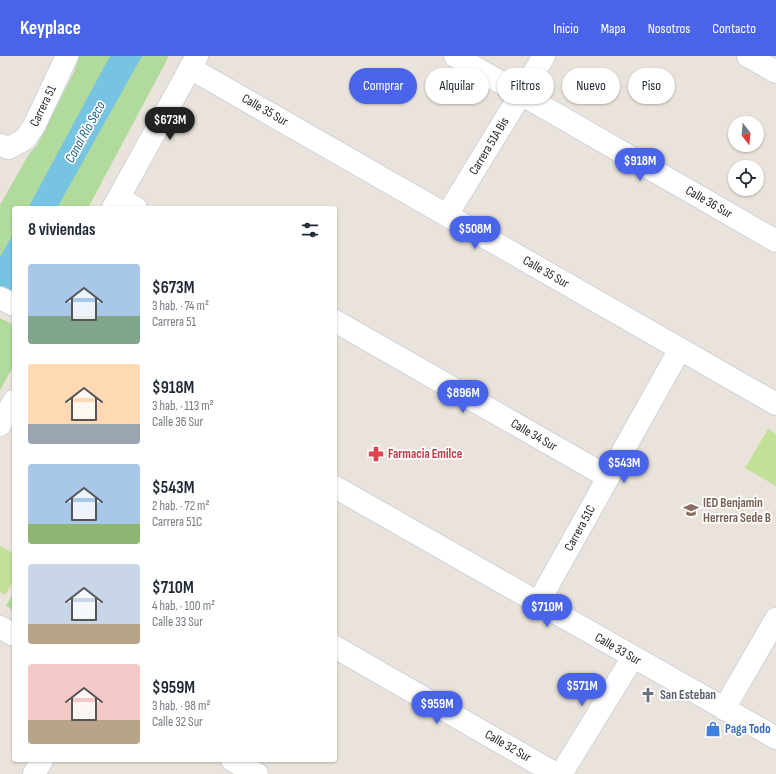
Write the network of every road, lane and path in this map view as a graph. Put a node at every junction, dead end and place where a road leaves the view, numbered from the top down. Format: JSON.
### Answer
{"nodes":[{"id":1,"x":67,"y":56,"type":"edge"},
{"id":2,"x":455,"y":56,"type":"edge"},
{"id":3,"x":544,"y":56,"type":"edge"},
{"id":4,"x":748,"y":56,"type":"edge"},
{"id":5,"x":194,"y":62,"type":"edge"},
{"id":6,"x":537,"y":68,"type":"edge"},
{"id":7,"x":776,"y":72,"type":"edge"},
{"id":8,"x":497,"y":80,"type":"edge"},
{"id":9,"x":515,"y":104,"type":"edge"},
{"id":10,"x":538,"y":104,"type":"edge"},
{"id":11,"x":4,"y":147,"type":"edge"},
{"id":12,"x":123,"y":205,"type":"edge"},
{"id":13,"x":447,"y":215,"type":"junction"},
{"id":14,"x":776,"y":240,"type":"edge"},
{"id":15,"x":0,"y":298,"type":"edge"},
{"id":16,"x":12,"y":304,"type":"edge"},
{"id":17,"x":337,"y":322,"type":"edge"},
{"id":18,"x":680,"y":349,"type":"junction"},
{"id":19,"x":12,"y":404,"type":"edge"},
{"id":20,"x":776,"y":404,"type":"edge"},
{"id":21,"x":0,"y":425,"type":"edge"},
{"id":22,"x":0,"y":429,"type":"edge"},
{"id":23,"x":12,"y":437,"type":"edge"},
{"id":24,"x":608,"y":477,"type":"junction"},
{"id":25,"x":337,"y":488,"type":"edge"},
{"id":26,"x":538,"y":603,"type":"junction"},
{"id":27,"x":776,"y":619,"type":"edge"},
{"id":28,"x":0,"y":627,"type":"edge"},
{"id":29,"x":12,"y":634,"type":"edge"},
{"id":30,"x":337,"y":648,"type":"edge"},
{"id":31,"x":633,"y":657,"type":"junction"},
{"id":32,"x":724,"y":709,"type":"junction"},
{"id":33,"x":776,"y":738,"type":"edge"},
{"id":34,"x":41,"y":762,"type":"edge"},
{"id":35,"x":236,"y":762,"type":"edge"},
{"id":36,"x":34,"y":774,"type":"edge"},
{"id":37,"x":257,"y":774,"type":"edge"},
{"id":38,"x":556,"y":774,"type":"edge"},
{"id":39,"x":561,"y":774,"type":"edge"}],
"edges":[{"from":1,"to":11,"type":"street","name":"Carrera 51"},
{"from":2,"to":8,"type":"street","name":"Calle 36 Sur"},
{"from":3,"to":6,"type":"street","name":"Carrera 51A Bis"},
{"from":4,"to":7,"type":"street"},
{"from":5,"to":12,"type":"street"},
{"from":5,"to":13,"type":"street","name":"Calle 35 Sur"},
{"from":9,"to":13,"type":"street","name":"Carrera 51A Bis"},
{"from":10,"to":14,"type":"street","name":"Calle 36 Sur"},
{"from":13,"to":18,"type":"street","name":"Calle 35 Sur"},
{"from":15,"to":16,"type":"street"},
{"from":17,"to":24,"type":"street","name":"Calle 34 Sur"},
{"from":18,"to":20,"type":"street","name":"Calle 35 Sur"},
{"from":18,"to":24,"type":"street","name":"Carrera 51C"},
{"from":19,"to":21,"type":"street"},
{"from":22,"to":23,"type":"street"},
{"from":24,"to":26,"type":"street","name":"Carrera 51C"},
{"from":25,"to":26,"type":"street","name":"Calle 33 Sur"},
{"from":26,"to":31,"type":"street","name":"Calle 33 Sur"},
{"from":27,"to":32,"type":"street"},
{"from":28,"to":29,"type":"street"},
{"from":30,"to":38,"type":"street","name":"Calle 32 Sur"},
{"from":31,"to":32,"type":"street","name":"Calle 33 Sur"},
{"from":31,"to":39,"type":"street"},
{"from":32,"to":33,"type":"street","name":"Calle 33 Sur"},
{"from":34,"to":36,"type":"street"},
{"from":35,"to":37,"type":"street"}]}
